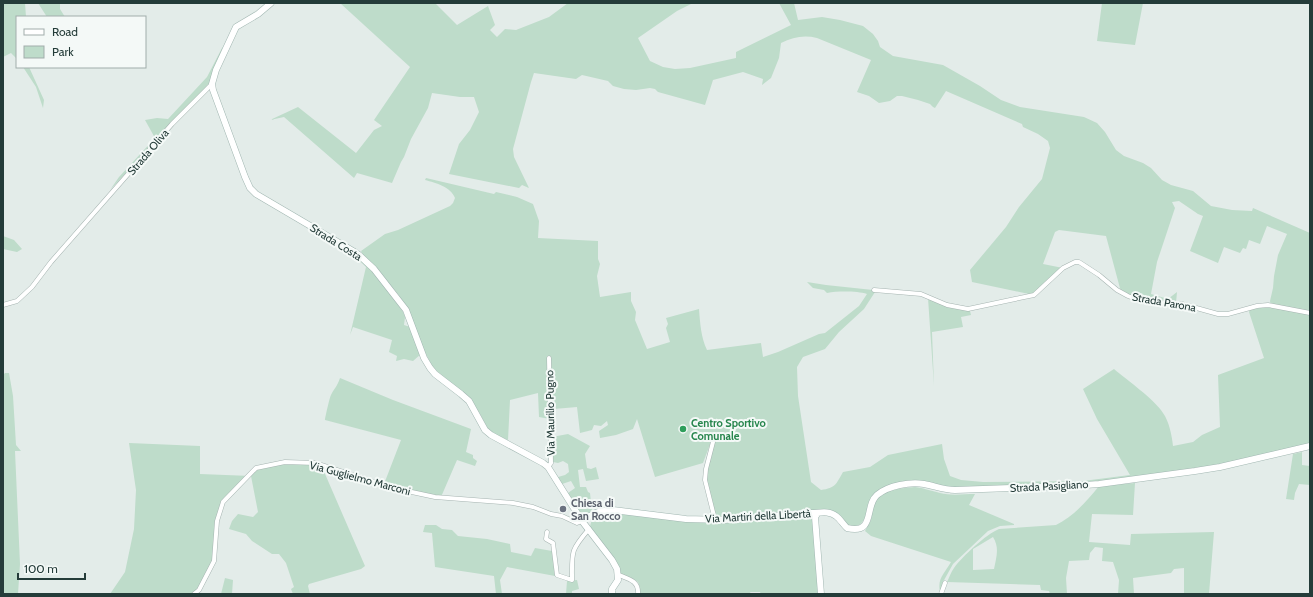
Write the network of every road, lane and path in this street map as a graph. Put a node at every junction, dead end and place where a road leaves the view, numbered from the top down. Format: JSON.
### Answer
{"nodes":[{"id":1,"x":271,"y":3,"type":"edge"},
{"id":2,"x":212,"y":84,"type":"junction"},
{"id":3,"x":874,"y":290,"type":"dead end"},
{"id":4,"x":3,"y":305,"type":"edge"},
{"id":5,"x":1310,"y":313,"type":"edge"},
{"id":6,"x":549,"y":358,"type":"dead end"},
{"id":7,"x":469,"y":401,"type":"joint"},
{"id":8,"x":713,"y":442,"type":"dead end"},
{"id":9,"x":1310,"y":446,"type":"edge"},
{"id":10,"x":548,"y":467,"type":"junction"},
{"id":11,"x":817,"y":514,"type":"junction"},
{"id":12,"x":715,"y":520,"type":"junction"},
{"id":13,"x":582,"y":521,"type":"junction"},
{"id":14,"x":589,"y":529,"type":"junction"},
{"id":15,"x":547,"y":532,"type":"dead end"},
{"id":16,"x":618,"y":578,"type":"junction"},
{"id":17,"x":945,"y":582,"type":"dead end"},
{"id":18,"x":194,"y":594,"type":"edge"},
{"id":19,"x":613,"y":594,"type":"edge"},
{"id":20,"x":638,"y":594,"type":"edge"},
{"id":21,"x":821,"y":594,"type":"edge"},
{"id":22,"x":941,"y":594,"type":"edge"}],
"edges":[{"from":1,"to":2,"type":"street","name":"Strada Oliva"},
{"from":2,"to":4,"type":"street","name":"Strada Oliva"},
{"from":2,"to":7,"type":"street","name":"Strada Costa"},
{"from":3,"to":5,"type":"street","name":"Strada Parona"},
{"from":6,"to":10,"type":"street","name":"Via Maurilio Pugno"},
{"from":7,"to":10,"type":"street","name":"Via Maurilio Pugno"},
{"from":8,"to":12,"type":"street"},
{"from":9,"to":11,"type":"street","name":"Strada Pasigliano"},
{"from":10,"to":13,"type":"street","name":"Via Maurilio Pugno"},
{"from":11,"to":12,"type":"street","name":"Via Martiri della Libertà"},
{"from":11,"to":21,"type":"street"},
{"from":12,"to":13,"type":"street","name":"Via Martiri della Libertà"},
{"from":13,"to":14,"type":"street","name":"Via Maurilio Pugno"},
{"from":13,"to":18,"type":"street","name":"Via Guglielmo Marconi"},
{"from":14,"to":15,"type":"street"},
{"from":14,"to":16,"type":"street","name":"Via Maurilio Pugno"},
{"from":16,"to":19,"type":"street"},
{"from":16,"to":20,"type":"street"},
{"from":17,"to":22,"type":"street"}]}
